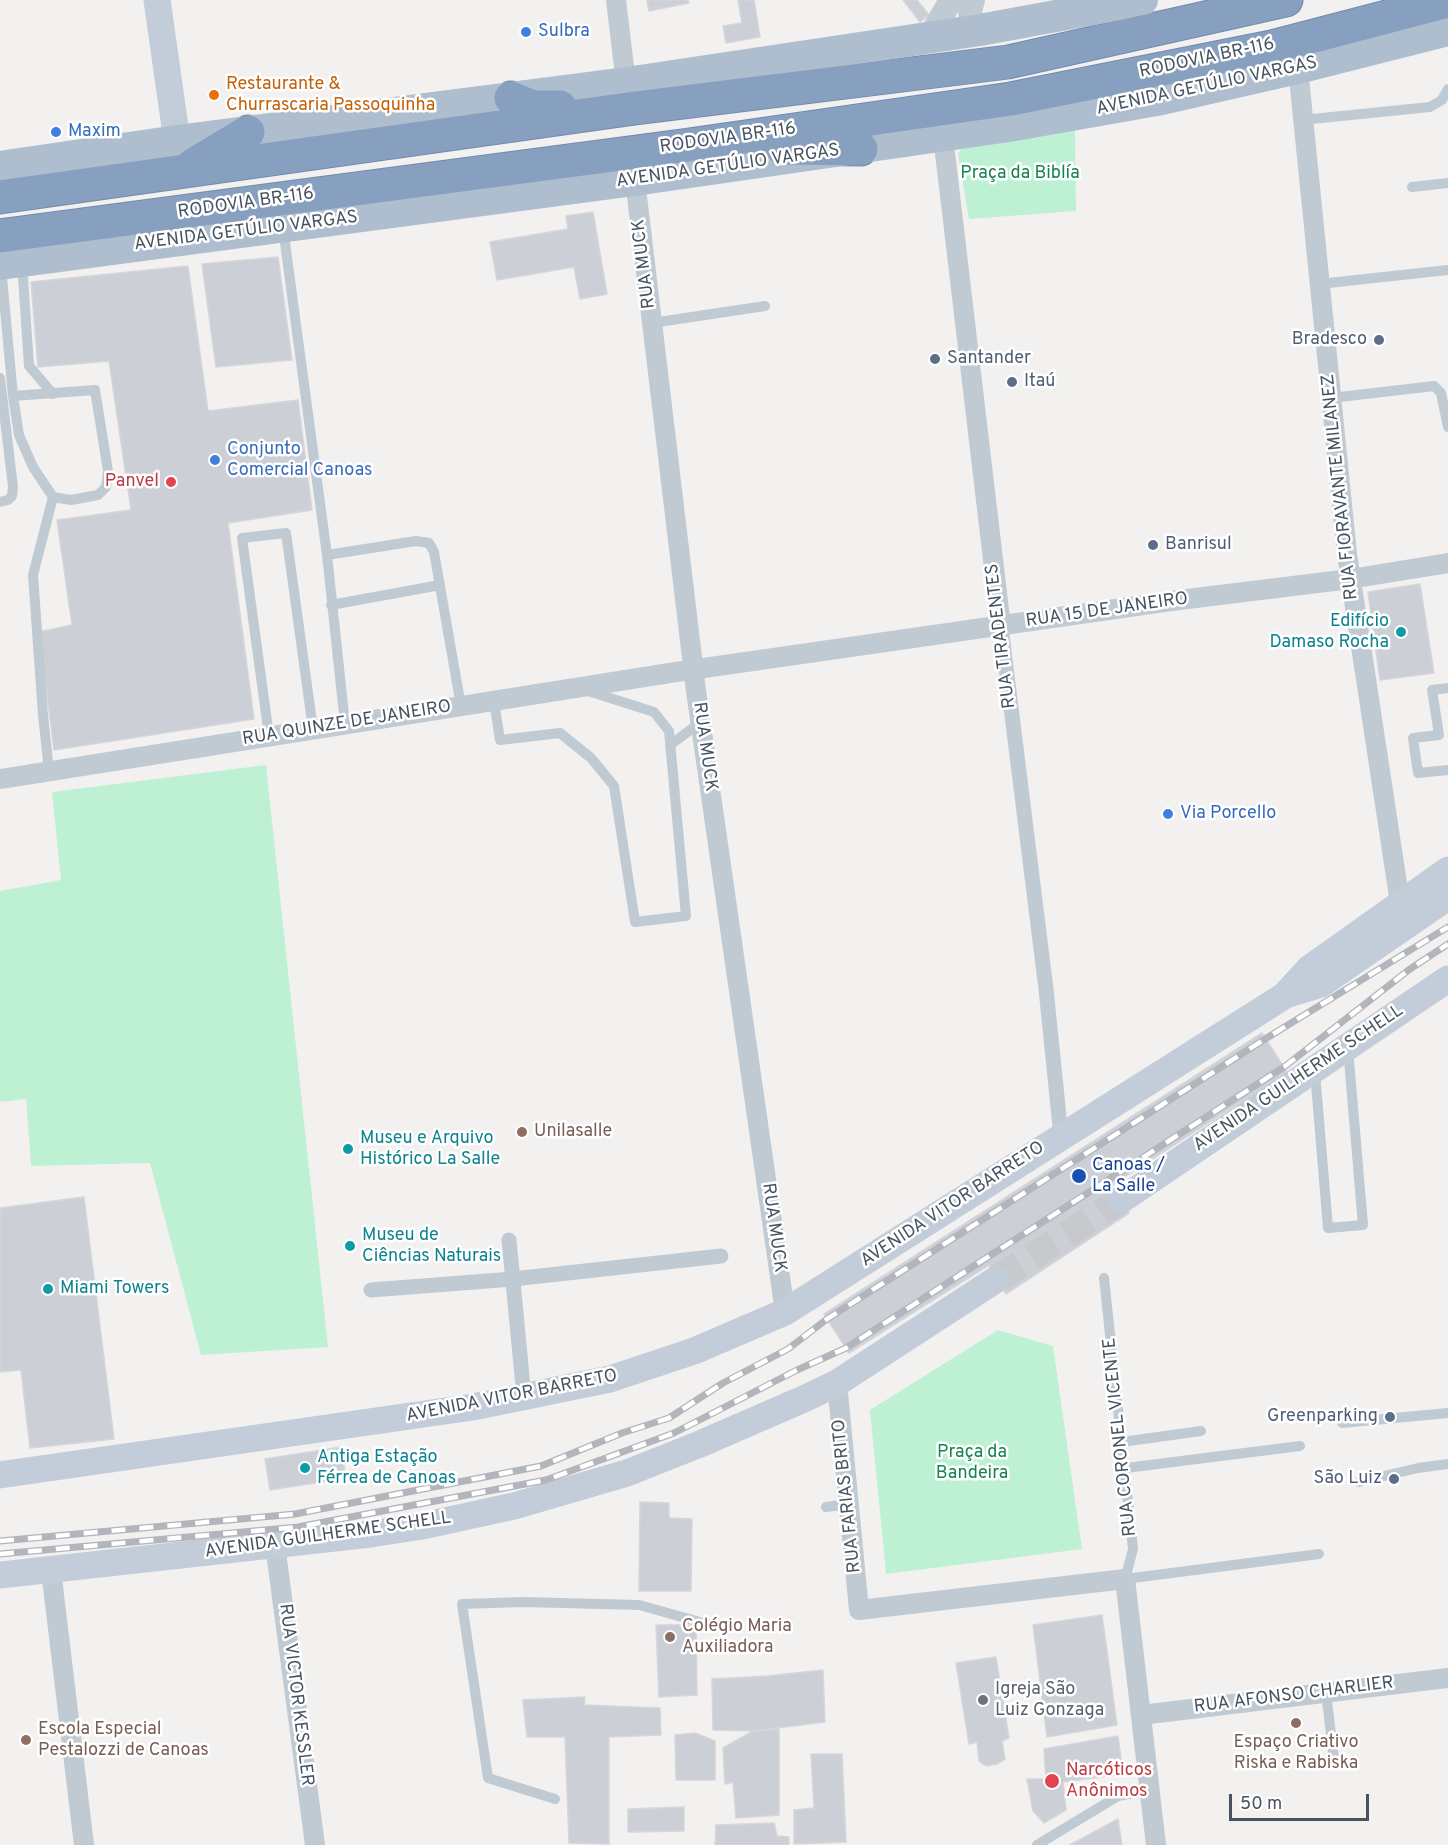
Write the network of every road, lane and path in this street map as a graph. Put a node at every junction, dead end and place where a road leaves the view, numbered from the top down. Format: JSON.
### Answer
{"nodes":[{"id":1,"x":157,"y":0,"type":"edge"},
{"id":2,"x":616,"y":0,"type":"edge"},
{"id":3,"x":951,"y":0,"type":"edge"},
{"id":4,"x":1142,"y":0,"type":"edge"},
{"id":5,"x":1286,"y":0,"type":"edge"},
{"id":6,"x":1448,"y":1,"type":"edge"},
{"id":7,"x":977,"y":15,"type":"edge"},
{"id":8,"x":1448,"y":30,"type":"edge"},
{"id":9,"x":928,"y":38,"type":"junction"},
{"id":10,"x":1008,"y":62,"type":"junction"},
{"id":11,"x":1298,"y":68,"type":"junction"},
{"id":12,"x":626,"y":83,"type":"junction"},
{"id":13,"x":1448,"y":89,"type":"edge"},
{"id":14,"x":511,"y":98,"type":"junction"},
{"id":15,"x":1302,"y":120,"type":"junction"},
{"id":16,"x":248,"y":132,"type":"joint"},
{"id":17,"x":943,"y":136,"type":"junction"},
{"id":18,"x":682,"y":146,"type":"junction"},
{"id":19,"x":861,"y":149,"type":"junction"},
{"id":20,"x":178,"y":157,"type":"junction"},
{"id":21,"x":0,"y":167,"type":"edge"},
{"id":22,"x":635,"y":180,"type":"junction"},
{"id":23,"x":1448,"y":183,"type":"edge"},
{"id":24,"x":1413,"y":187,"type":"dead end"},
{"id":25,"x":0,"y":197,"type":"edge"},
{"id":26,"x":283,"y":228,"type":"junction"},
{"id":27,"x":6,"y":256,"type":"edge"},
{"id":28,"x":1448,"y":270,"type":"edge"},
{"id":29,"x":1319,"y":284,"type":"junction"},
{"id":30,"x":765,"y":306,"type":"dead end"},
{"id":31,"x":652,"y":322,"type":"junction"},
{"id":32,"x":0,"y":378,"type":"edge"},
{"id":33,"x":53,"y":394,"type":"junction"},
{"id":34,"x":13,"y":396,"type":"junction"},
{"id":35,"x":1331,"y":398,"type":"junction"},
{"id":36,"x":1448,"y":427,"type":"edge"},
{"id":37,"x":53,"y":497,"type":"junction"},
{"id":38,"x":0,"y":502,"type":"edge"},
{"id":39,"x":327,"y":555,"type":"junction"},
{"id":40,"x":1448,"y":563,"type":"edge"},
{"id":41,"x":1350,"y":579,"type":"junction"},
{"id":42,"x":440,"y":585,"type":"junction"},
{"id":43,"x":331,"y":605,"type":"junction"},
{"id":44,"x":1001,"y":627,"type":"junction"},
{"id":45,"x":694,"y":670,"type":"junction"},
{"id":46,"x":576,"y":687,"type":"junction"},
{"id":47,"x":1448,"y":688,"type":"edge"},
{"id":48,"x":494,"y":700,"type":"junction"},
{"id":49,"x":461,"y":706,"type":"junction"},
{"id":50,"x":701,"y":722,"type":"junction"},
{"id":51,"x":345,"y":724,"type":"junction"},
{"id":52,"x":313,"y":729,"type":"junction"},
{"id":53,"x":269,"y":736,"type":"junction"},
{"id":54,"x":670,"y":745,"type":"junction"},
{"id":55,"x":1448,"y":770,"type":"edge"},
{"id":56,"x":50,"y":771,"type":"junction"},
{"id":57,"x":0,"y":779,"type":"edge"},
{"id":58,"x":1448,"y":870,"type":"edge"},
{"id":59,"x":1448,"y":897,"type":"edge"},
{"id":60,"x":1400,"y":903,"type":"junction"},
{"id":61,"x":1448,"y":979,"type":"edge"},
{"id":62,"x":1284,"y":996,"type":"junction"},
{"id":63,"x":1348,"y":1047,"type":"junction"},
{"id":64,"x":1314,"y":1069,"type":"junction"},
{"id":65,"x":1061,"y":1136,"type":"junction"},
{"id":66,"x":1121,"y":1200,"type":"tunnel mouth"},
{"id":67,"x":509,"y":1240,"type":"dead end"},
{"id":68,"x":721,"y":1256,"type":"dead end"},
{"id":69,"x":1104,"y":1278,"type":"dead end"},
{"id":70,"x":513,"y":1279,"type":"junction"},
{"id":71,"x":997,"y":1279,"type":"tunnel mouth"},
{"id":72,"x":371,"y":1290,"type":"dead end"},
{"id":73,"x":785,"y":1312,"type":"junction"},
{"id":74,"x":837,"y":1383,"type":"junction"},
{"id":75,"x":524,"y":1397,"type":"junction"},
{"id":76,"x":1448,"y":1413,"type":"edge"},
{"id":77,"x":1342,"y":1423,"type":"dead end"},
{"id":78,"x":1201,"y":1431,"type":"dead end"},
{"id":79,"x":1122,"y":1442,"type":"junction"},
{"id":80,"x":1300,"y":1446,"type":"dead end"},
{"id":81,"x":1448,"y":1464,"type":"edge"},
{"id":82,"x":1126,"y":1468,"type":"junction"},
{"id":83,"x":0,"y":1475,"type":"edge"},
{"id":84,"x":1359,"y":1482,"type":"dead end"},
{"id":85,"x":849,"y":1504,"type":"junction"},
{"id":86,"x":826,"y":1508,"type":"dead end"},
{"id":87,"x":275,"y":1545,"type":"junction"},
{"id":88,"x":1319,"y":1554,"type":"dead end"},
{"id":89,"x":51,"y":1570,"type":"junction"},
{"id":90,"x":0,"y":1575,"type":"edge"},
{"id":91,"x":1125,"y":1579,"type":"junction"},
{"id":92,"x":718,"y":1626,"type":"dead end"},
{"id":93,"x":1448,"y":1678,"type":"edge"},
{"id":94,"x":1326,"y":1693,"type":"junction"},
{"id":95,"x":1141,"y":1715,"type":"junction"},
{"id":96,"x":1334,"y":1759,"type":"dead end"},
{"id":97,"x":1149,"y":1790,"type":"junction"},
{"id":98,"x":555,"y":1799,"type":"dead end"},
{"id":99,"x":84,"y":1845,"type":"edge"},
{"id":100,"x":315,"y":1845,"type":"edge"},
{"id":101,"x":1037,"y":1845,"type":"edge"},
{"id":102,"x":1156,"y":1845,"type":"edge"}],
"edges":[{"from":1,"to":20,"type":"main road"},
{"from":2,"to":12,"type":"street"},
{"from":3,"to":9,"type":"street"},
{"from":4,"to":7,"type":"main road"},
{"from":5,"to":10,"type":"highway"},
{"from":6,"to":18,"type":"highway","name":"RODOVIA BR-116"},
{"from":7,"to":9,"type":"main road"},
{"from":8,"to":11,"type":"main road","name":"AVENIDA GETÚLIO VARGAS"},
{"from":9,"to":12,"type":"main road"},
{"from":10,"to":14,"type":"highway"},
{"from":10,"to":20,"type":"highway"},
{"from":11,"to":15,"type":"street","name":"RUA FIORAVANTE MILANEZ"},
{"from":11,"to":17,"type":"main road","name":"AVENIDA GETÚLIO VARGAS"},
{"from":12,"to":14,"type":"main road"},
{"from":13,"to":15,"type":"lane"},
{"from":14,"to":16,"type":"main road"},
{"from":15,"to":29,"type":"street","name":"RUA FIORAVANTE MILANEZ"},
{"from":16,"to":20,"type":"highway"},
{"from":17,"to":19,"type":"main road","name":"AVENIDA GETÚLIO VARGAS"},
{"from":17,"to":44,"type":"street","name":"RUA TIRADENTES"},
{"from":18,"to":19,"type":"highway"},
{"from":18,"to":27,"type":"highway","name":"RODOVIA BR-116"},
{"from":19,"to":22,"type":"main road","name":"AVENIDA GETÚLIO VARGAS"},
{"from":20,"to":21,"type":"main road"},
{"from":20,"to":25,"type":"highway"},
{"from":22,"to":26,"type":"main road","name":"AVENIDA GETÚLIO VARGAS"},
{"from":22,"to":31,"type":"street","name":"RUA MUCK"},
{"from":23,"to":24,"type":"lane"},
{"from":26,"to":27,"type":"main road","name":"AVENIDA GETÚLIO VARGAS"},
{"from":26,"to":39,"type":"lane"},
{"from":27,"to":33,"type":"lane"},
{"from":27,"to":34,"type":"lane"},
{"from":28,"to":29,"type":"lane"},
{"from":29,"to":35,"type":"street","name":"RUA FIORAVANTE MILANEZ"},
{"from":30,"to":31,"type":"lane"},
{"from":31,"to":45,"type":"street","name":"RUA MUCK"},
{"from":32,"to":38,"type":"lane"},
{"from":33,"to":34,"type":"lane"},
{"from":33,"to":37,"type":"lane"},
{"from":34,"to":37,"type":"lane"},
{"from":35,"to":36,"type":"lane"},
{"from":35,"to":41,"type":"street","name":"RUA FIORAVANTE MILANEZ"},
{"from":37,"to":56,"type":"lane"},
{"from":39,"to":42,"type":"lane"},
{"from":39,"to":43,"type":"lane"},
{"from":40,"to":41,"type":"street","name":"RUA 15 DE JANEIRO"},
{"from":41,"to":44,"type":"street","name":"RUA 15 DE JANEIRO"},
{"from":41,"to":60,"type":"street","name":"RUA FIORAVANTE MILANEZ"},
{"from":42,"to":43,"type":"lane"},
{"from":42,"to":49,"type":"lane"},
{"from":43,"to":51,"type":"lane"},
{"from":44,"to":45,"type":"street","name":"RUA 15 DE JANEIRO"},
{"from":44,"to":65,"type":"street","name":"RUA TIRADENTES"},
{"from":45,"to":46,"type":"street","name":"RUA QUINZE DE JANEIRO"},
{"from":45,"to":50,"type":"street","name":"RUA MUCK"},
{"from":46,"to":48,"type":"street","name":"RUA QUINZE DE JANEIRO"},
{"from":46,"to":54,"type":"lane"},
{"from":47,"to":55,"type":"lane"},
{"from":48,"to":49,"type":"street","name":"RUA QUINZE DE JANEIRO"},
{"from":48,"to":54,"type":"lane"},
{"from":49,"to":51,"type":"street","name":"RUA QUINZE DE JANEIRO"},
{"from":50,"to":54,"type":"lane"},
{"from":50,"to":73,"type":"street","name":"RUA MUCK"},
{"from":51,"to":52,"type":"street","name":"RUA QUINZE DE JANEIRO"},
{"from":52,"to":53,"type":"street","name":"RUA QUINZE DE JANEIRO"},
{"from":52,"to":53,"type":"lane"},
{"from":53,"to":56,"type":"street","name":"RUA QUINZE DE JANEIRO"},
{"from":56,"to":57,"type":"street","name":"RUA QUINZE DE JANEIRO"},
{"from":58,"to":60,"type":"main road"},
{"from":59,"to":62,"type":"main road"},
{"from":60,"to":62,"type":"main road"},
{"from":61,"to":63,"type":"main road","name":"AVENIDA GUILHERME SCHELL"},
{"from":62,"to":65,"type":"main road","name":"AVENIDA VITOR BARRETO"},
{"from":63,"to":64,"type":"main road","name":"AVENIDA GUILHERME SCHELL"},
{"from":63,"to":64,"type":"lane"},
{"from":64,"to":66,"type":"main road","name":"AVENIDA GUILHERME SCHELL"},
{"from":65,"to":73,"type":"main road","name":"AVENIDA VITOR BARRETO"},
{"from":67,"to":70,"type":"street"},
{"from":68,"to":70,"type":"street"},
{"from":69,"to":79,"type":"lane","name":"RUA CORONEL VICENTE"},
{"from":70,"to":72,"type":"street"},
{"from":70,"to":75,"type":"street"},
{"from":71,"to":74,"type":"main road","name":"AVENIDA GUILHERME SCHELL"},
{"from":73,"to":75,"type":"main road","name":"AVENIDA VITOR BARRETO"},
{"from":74,"to":85,"type":"street","name":"RUA FARIAS BRITO"},
{"from":74,"to":87,"type":"main road","name":"AVENIDA GUILHERME SCHELL"},
{"from":75,"to":83,"type":"main road","name":"AVENIDA VITOR BARRETO"},
{"from":76,"to":77,"type":"lane"},
{"from":78,"to":79,"type":"lane"},
{"from":79,"to":82,"type":"lane","name":"RUA CORONEL VICENTE"},
{"from":80,"to":82,"type":"lane"},
{"from":81,"to":84,"type":"lane"},
{"from":82,"to":91,"type":"lane","name":"RUA CORONEL VICENTE"},
{"from":85,"to":86,"type":"lane"},
{"from":85,"to":91,"type":"street","name":"RUA FARIAS BRITO"},
{"from":87,"to":89,"type":"main road","name":"AVENIDA GUILHERME SCHELL"},
{"from":87,"to":100,"type":"street","name":"RUA VICTOR KESSLER"},
{"from":88,"to":91,"type":"lane"},
{"from":89,"to":90,"type":"main road","name":"AVENIDA GUILHERME SCHELL"},
{"from":89,"to":99,"type":"street"},
{"from":91,"to":95,"type":"street","name":"RUA CORONEL VICENTE"},
{"from":92,"to":98,"type":"lane"},
{"from":93,"to":94,"type":"street","name":"RUA AFONSO CHARLIER"},
{"from":94,"to":95,"type":"street","name":"RUA AFONSO CHARLIER"},
{"from":94,"to":96,"type":"lane"},
{"from":95,"to":97,"type":"street","name":"RUA CORONEL VICENTE"},
{"from":97,"to":101,"type":"lane"},
{"from":97,"to":102,"type":"street","name":"RUA CORONEL VICENTE"}]}
